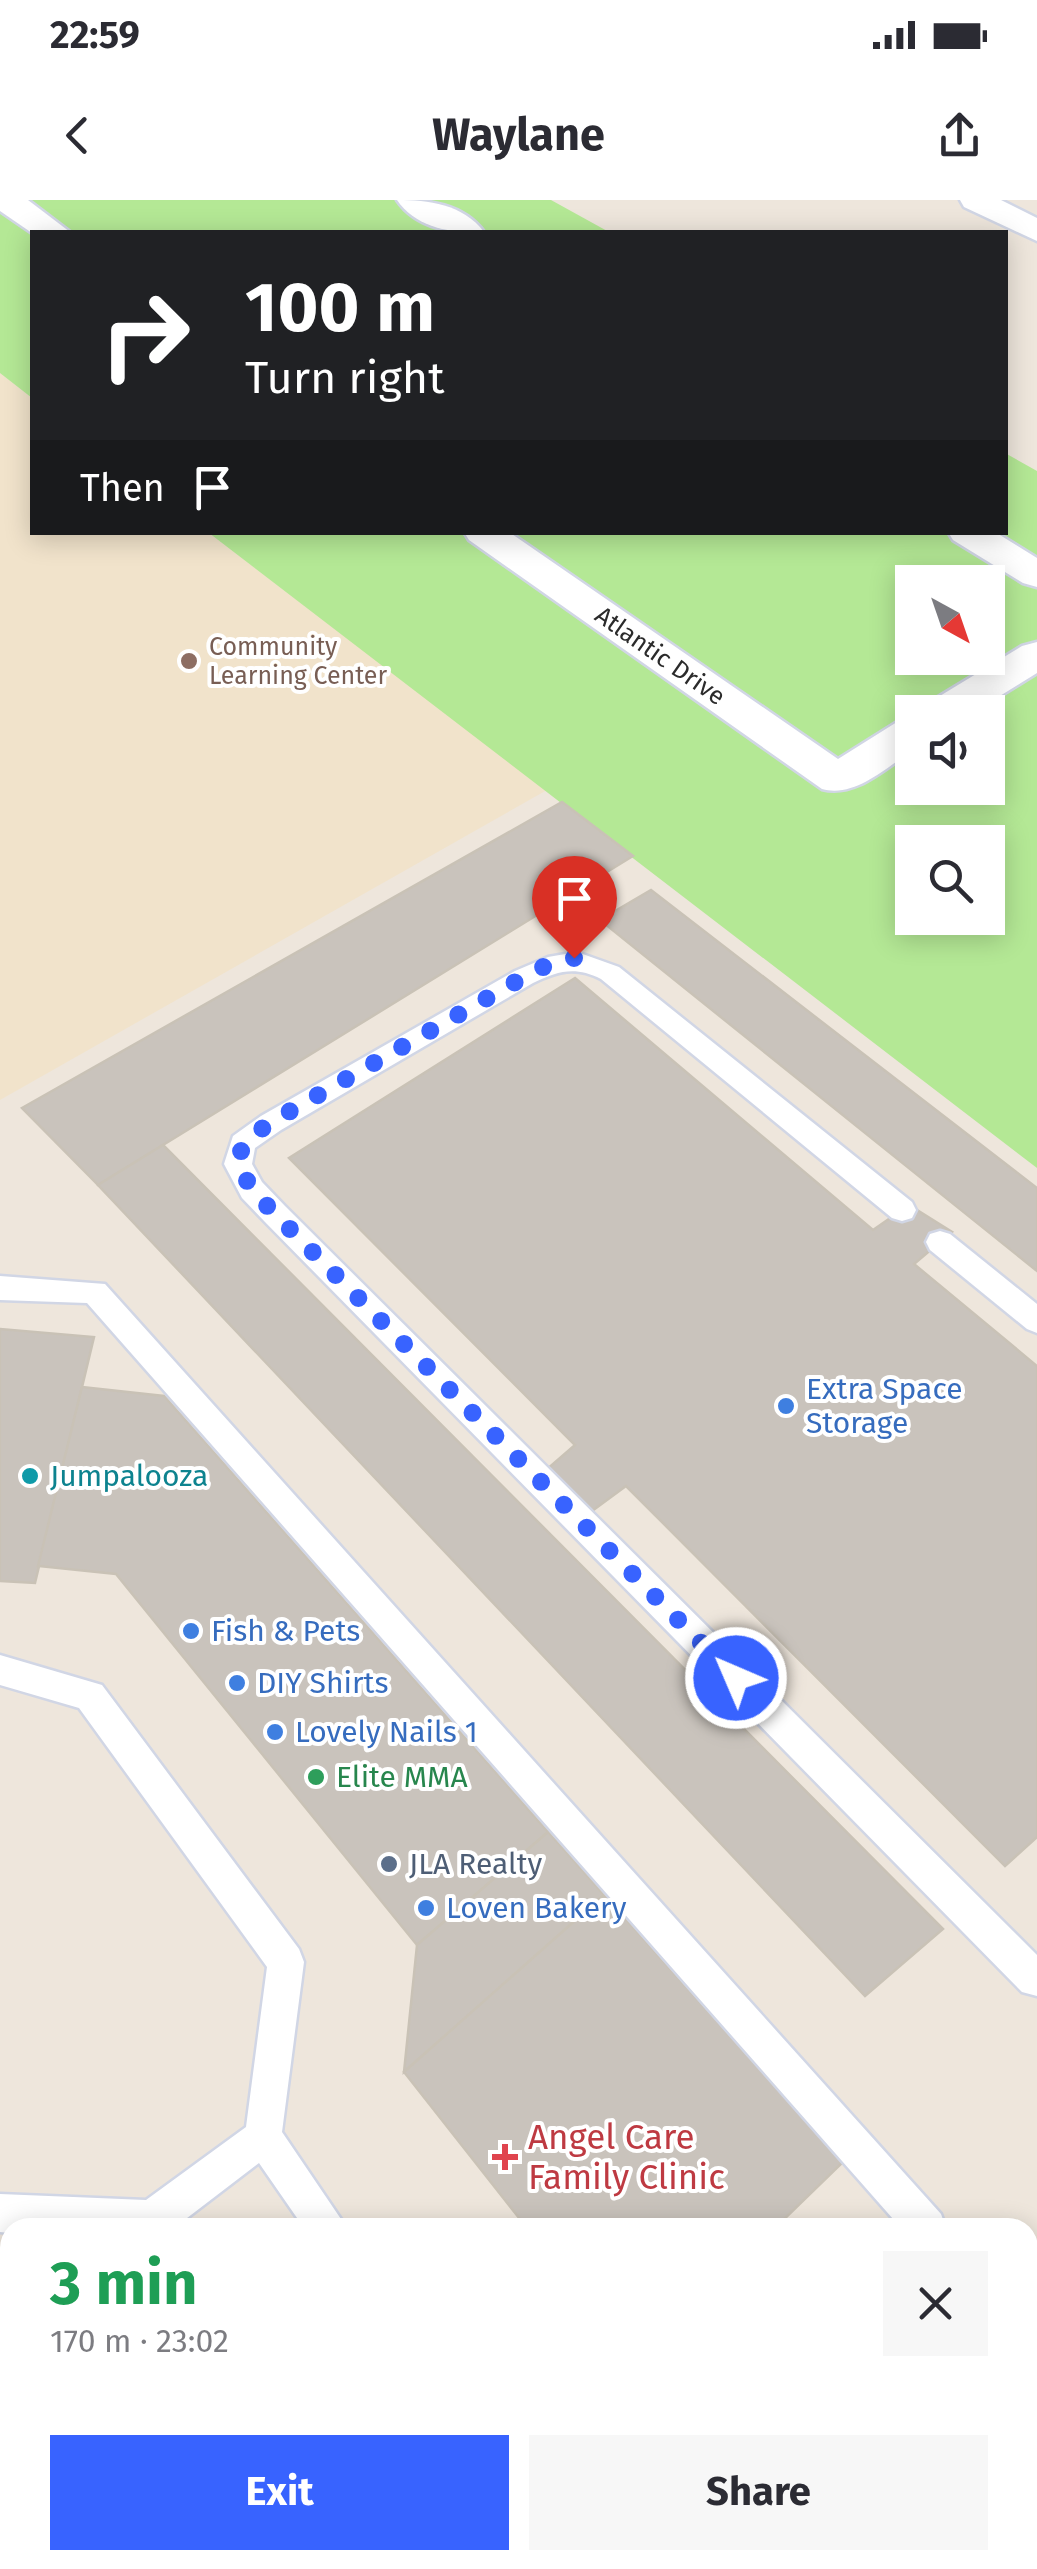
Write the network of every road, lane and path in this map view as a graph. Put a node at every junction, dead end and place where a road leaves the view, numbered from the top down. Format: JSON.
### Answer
{"nodes":[{"id":1,"x":6,"y":200,"type":"edge"},
{"id":2,"x":413,"y":200,"type":"edge"},
{"id":3,"x":976,"y":200,"type":"edge"},
{"id":4,"x":50,"y":230,"type":"edge"},
{"id":5,"x":464,"y":230,"type":"edge"},
{"id":6,"x":1037,"y":231,"type":"edge"},
{"id":7,"x":487,"y":535,"type":"edge"},
{"id":8,"x":972,"y":535,"type":"edge"},
{"id":9,"x":1037,"y":575,"type":"edge"},
{"id":10,"x":1037,"y":655,"type":"edge"},
{"id":11,"x":972,"y":695,"type":"edge"},
{"id":12,"x":895,"y":743,"type":"edge"},
{"id":13,"x":902,"y":1210,"type":"dead end"},
{"id":14,"x":940,"y":1242,"type":"dead end"},
{"id":15,"x":0,"y":1288,"type":"edge"},
{"id":16,"x":1037,"y":1321,"type":"edge"},
{"id":17,"x":0,"y":1670,"type":"edge"},
{"id":18,"x":1036,"y":1979,"type":"edge"},
{"id":19,"x":263,"y":2136,"type":"junction"},
{"id":20,"x":0,"y":2213,"type":"edge"},
{"id":21,"x":66,"y":2218,"type":"edge"},
{"id":22,"x":154,"y":2218,"type":"edge"},
{"id":23,"x":321,"y":2218,"type":"edge"},
{"id":24,"x":918,"y":2218,"type":"edge"}],
"edges":[{"from":1,"to":4,"type":"street"},
{"from":2,"to":5,"type":"street"},
{"from":3,"to":6,"type":"street"},
{"from":7,"to":12,"type":"street","name":"Atlantic Drive"},
{"from":8,"to":9,"type":"street"},
{"from":10,"to":11,"type":"street"},
{"from":13,"to":18,"type":"lane"},
{"from":14,"to":16,"type":"lane"},
{"from":15,"to":24,"type":"lane"},
{"from":17,"to":19,"type":"lane"},
{"from":19,"to":22,"type":"lane"},
{"from":19,"to":23,"type":"lane"},
{"from":20,"to":21,"type":"lane"}]}
